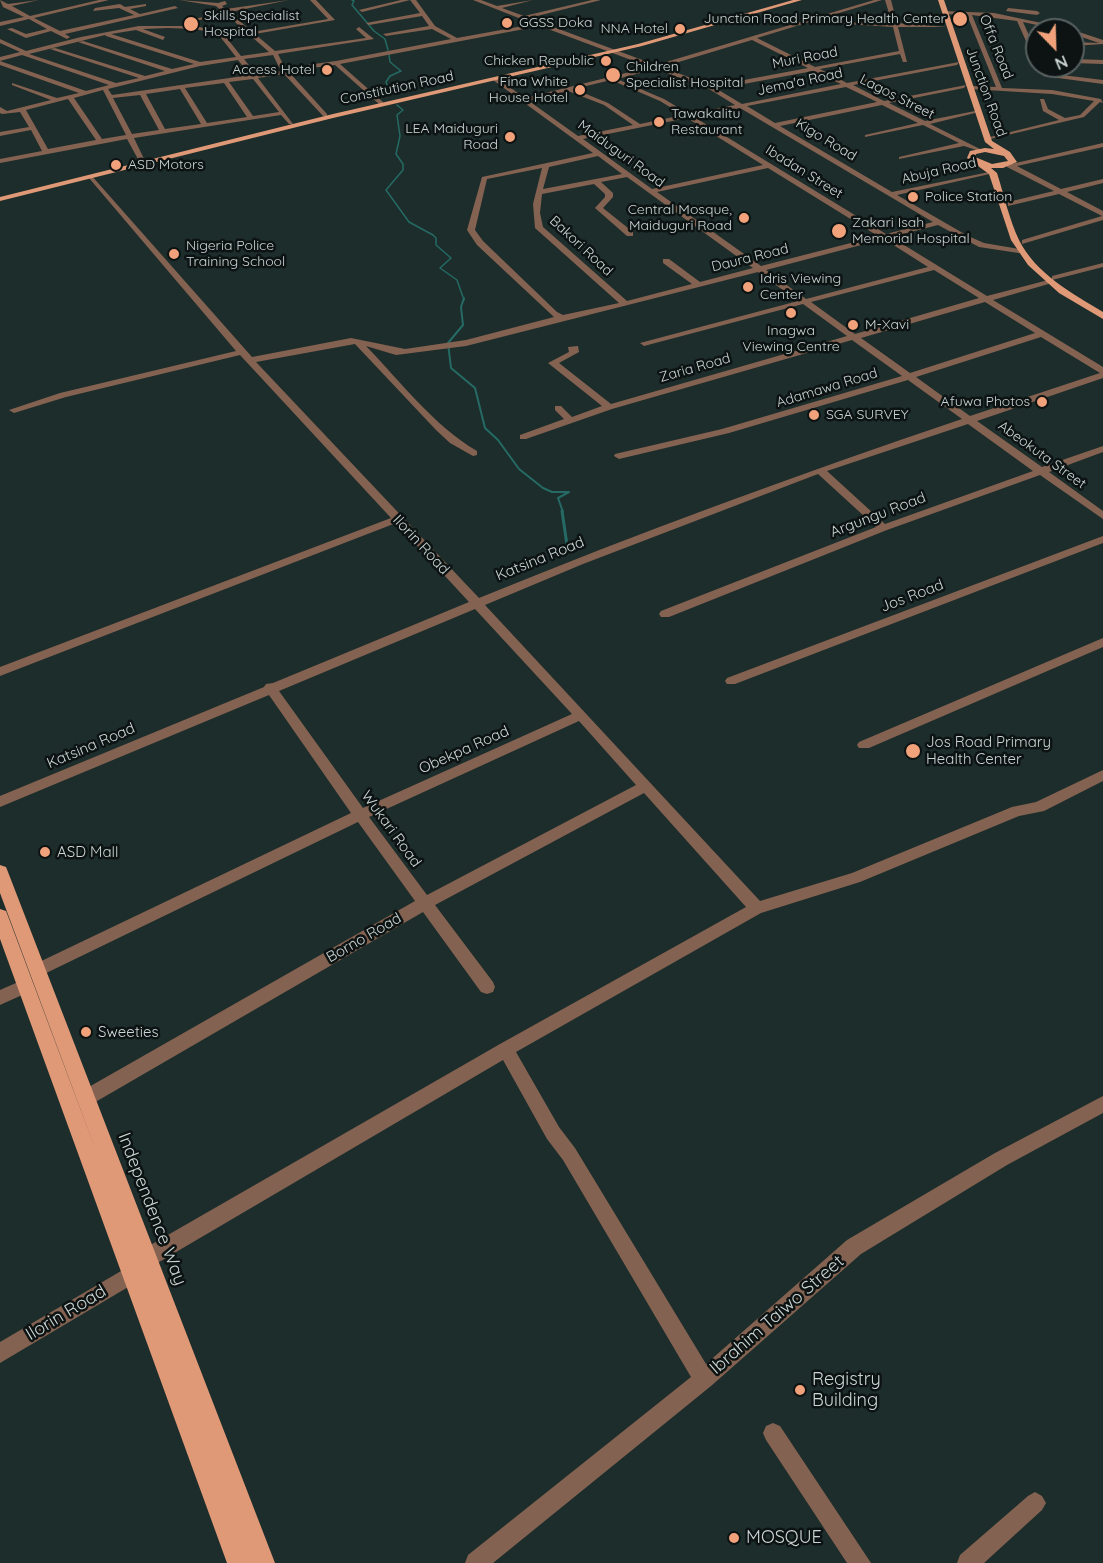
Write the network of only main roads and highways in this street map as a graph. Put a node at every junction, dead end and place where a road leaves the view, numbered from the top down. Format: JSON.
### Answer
{"nodes":[{"id":1,"x":799,"y":0,"type":"edge"},
{"id":2,"x":935,"y":0,"type":"edge"},
{"id":3,"x":941,"y":0,"type":"edge"},
{"id":4,"x":789,"y":1,"type":"edge"},
{"id":5,"x":611,"y":51,"type":"junction"},
{"id":6,"x":968,"y":87,"type":"junction"},
{"id":7,"x":397,"y":101,"type":"junction"},
{"id":8,"x":220,"y":142,"type":"junction"},
{"id":9,"x":982,"y":151,"type":"junction"},
{"id":10,"x":1007,"y":154,"type":"junction"},
{"id":11,"x":974,"y":159,"type":"junction"},
{"id":12,"x":1006,"y":166,"type":"junction"},
{"id":13,"x":0,"y":197,"type":"edge"},
{"id":14,"x":1024,"y":247,"type":"junction"},
{"id":15,"x":1052,"y":280,"type":"junction"},
{"id":16,"x":1103,"y":311,"type":"edge"},
{"id":17,"x":1103,"y":316,"type":"edge"},
{"id":18,"x":0,"y":872,"type":"edge"},
{"id":19,"x":0,"y":916,"type":"edge"},
{"id":20,"x":140,"y":1265,"type":"junction"},
{"id":21,"x":239,"y":1563,"type":"edge"},
{"id":22,"x":263,"y":1563,"type":"edge"}],
"edges":[{"from":1,"to":4,"type":"main road","name":"Constitution Road"},
{"from":2,"to":6,"type":"main road","name":"Junction Road"},
{"from":3,"to":6,"type":"main road","name":"Junction Road"},
{"from":4,"to":5,"type":"main road","name":"Constitution Road"},
{"from":5,"to":7,"type":"main road","name":"Constitution Road"},
{"from":5,"to":7,"type":"main road","name":"Constitution Road"},
{"from":6,"to":9,"type":"main road","name":"Junction Road"},
{"from":6,"to":10,"type":"main road","name":"Junction Road"},
{"from":7,"to":8,"type":"main road","name":"Constitution Road"},
{"from":7,"to":8,"type":"main road","name":"Constitution Road"},
{"from":8,"to":13,"type":"main road","name":"Constitution Road"},
{"from":8,"to":13,"type":"main road","name":"Constitution Road"},
{"from":9,"to":10,"type":"main road"},
{"from":9,"to":11,"type":"main road"},
{"from":10,"to":12,"type":"main road"},
{"from":11,"to":12,"type":"main road"},
{"from":11,"to":14,"type":"main road"},
{"from":12,"to":14,"type":"main road"},
{"from":14,"to":15,"type":"main road"},
{"from":15,"to":16,"type":"main road"},
{"from":15,"to":17,"type":"main road"},
{"from":18,"to":20,"type":"main road","name":"Independence Way"},
{"from":19,"to":20,"type":"main road","name":"Independence Way"},
{"from":20,"to":21,"type":"main road","name":"Independence Way"},
{"from":20,"to":22,"type":"main road","name":"Independence Way"}]}
